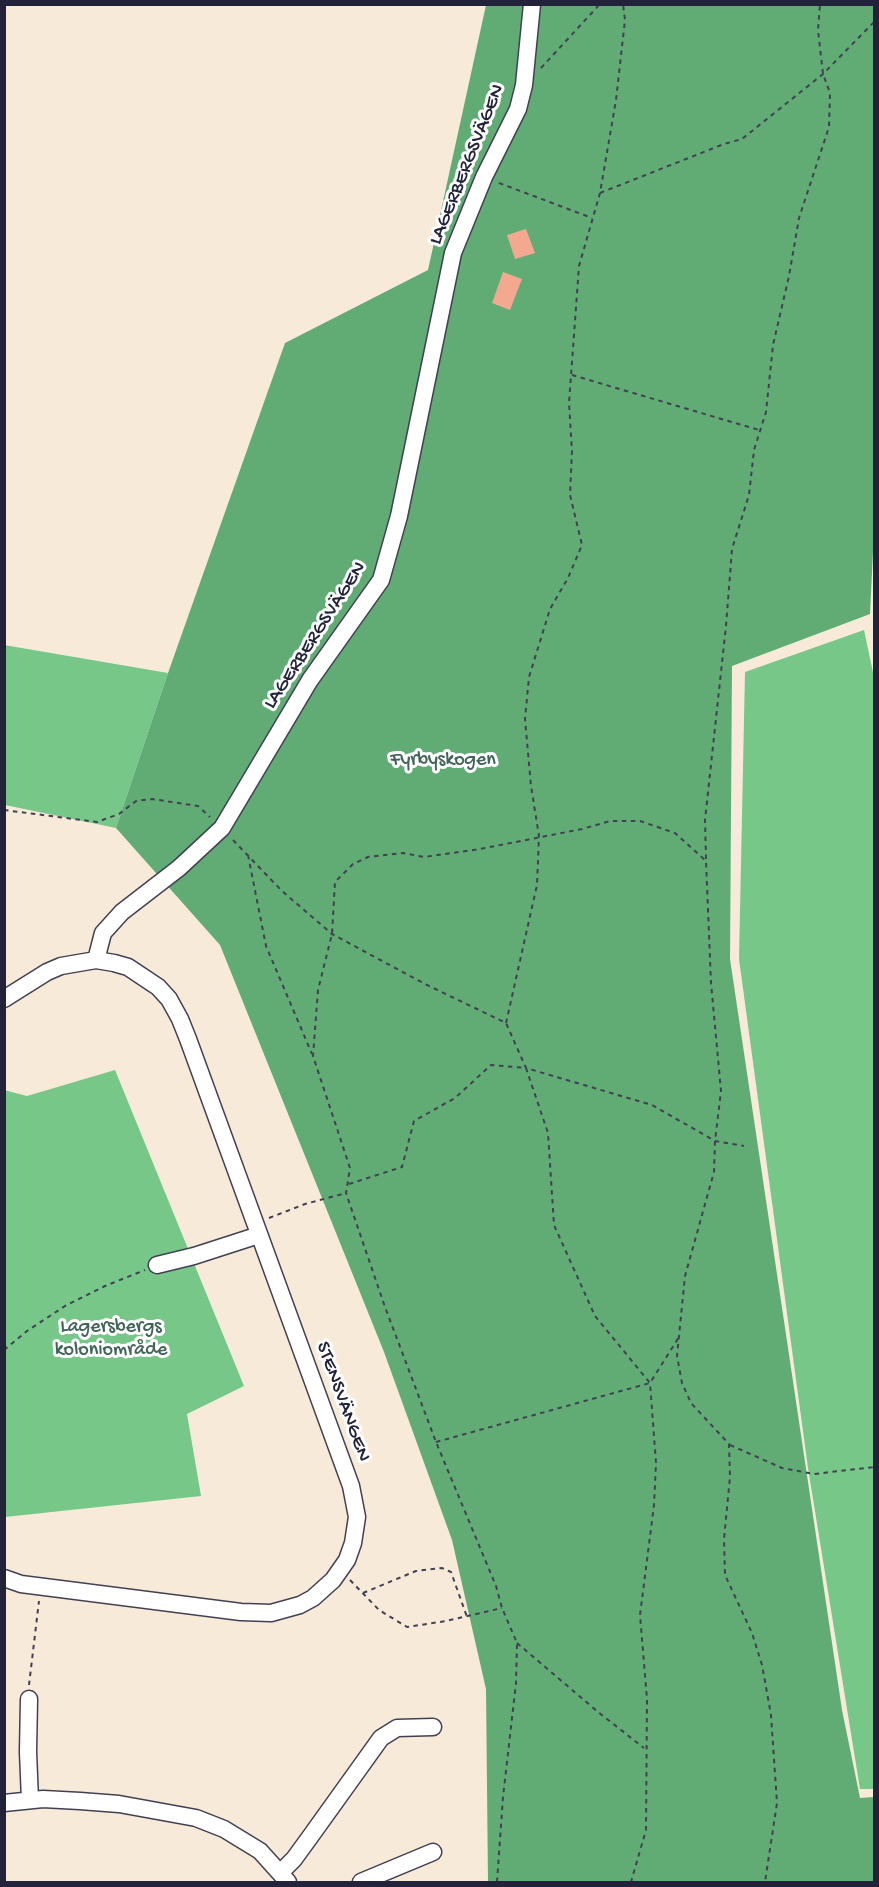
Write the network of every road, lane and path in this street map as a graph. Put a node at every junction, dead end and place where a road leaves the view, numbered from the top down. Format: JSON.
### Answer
{"nodes":[{"id":1,"x":532,"y":4,"type":"edge"},
{"id":2,"x":600,"y":4,"type":"edge"},
{"id":3,"x":623,"y":4,"type":"edge"},
{"id":4,"x":820,"y":4,"type":"edge"},
{"id":5,"x":874,"y":22,"type":"edge"},
{"id":6,"x":823,"y":74,"type":"junction"},
{"id":7,"x":524,"y":85,"type":"junction"},
{"id":8,"x":484,"y":177,"type":"junction"},
{"id":9,"x":600,"y":193,"type":"junction"},
{"id":10,"x":592,"y":218,"type":"junction"},
{"id":11,"x":572,"y":375,"type":"junction"},
{"id":12,"x":760,"y":430,"type":"junction"},
{"id":13,"x":4,"y":810,"type":"edge"},
{"id":14,"x":222,"y":828,"type":"junction"},
{"id":15,"x":539,"y":836,"type":"junction"},
{"id":16,"x":248,"y":855,"type":"junction"},
{"id":17,"x":706,"y":861,"type":"junction"},
{"id":18,"x":332,"y":934,"type":"junction"},
{"id":19,"x":96,"y":960,"type":"junction"},
{"id":20,"x":4,"y":999,"type":"edge"},
{"id":21,"x":506,"y":1023,"type":"junction"},
{"id":22,"x":313,"y":1056,"type":"junction"},
{"id":23,"x":526,"y":1068,"type":"junction"},
{"id":24,"x":715,"y":1141,"type":"junction"},
{"id":25,"x":744,"y":1146,"type":"dead end"},
{"id":26,"x":348,"y":1184,"type":"junction"},
{"id":27,"x":346,"y":1193,"type":"junction"},
{"id":28,"x":257,"y":1229,"type":"junction"},
{"id":29,"x":157,"y":1265,"type":"joint"},
{"id":30,"x":680,"y":1334,"type":"junction"},
{"id":31,"x":4,"y":1350,"type":"edge"},
{"id":32,"x":650,"y":1383,"type":"junction"},
{"id":33,"x":436,"y":1442,"type":"junction"},
{"id":34,"x":729,"y":1444,"type":"junction"},
{"id":35,"x":874,"y":1467,"type":"edge"},
{"id":36,"x":340,"y":1571,"type":"junction"},
{"id":37,"x":4,"y":1578,"type":"edge"},
{"id":38,"x":41,"y":1587,"type":"junction"},
{"id":39,"x":363,"y":1593,"type":"junction"},
{"id":40,"x":502,"y":1608,"type":"junction"},
{"id":41,"x":467,"y":1617,"type":"junction"},
{"id":42,"x":517,"y":1643,"type":"junction"},
{"id":43,"x":29,"y":1699,"type":"joint"},
{"id":44,"x":433,"y":1727,"type":"dead end"},
{"id":45,"x":646,"y":1749,"type":"junction"},
{"id":46,"x":30,"y":1800,"type":"junction"},
{"id":47,"x":4,"y":1803,"type":"edge"},
{"id":48,"x":433,"y":1852,"type":"dead end"},
{"id":49,"x":285,"y":1877,"type":"edge"},
{"id":50,"x":361,"y":1882,"type":"edge"},
{"id":51,"x":497,"y":1882,"type":"edge"},
{"id":52,"x":631,"y":1882,"type":"edge"},
{"id":53,"x":765,"y":1882,"type":"edge"}],
"edges":[{"from":1,"to":7,"type":"street","name":"LAGERBERGSVÄGEN"},
{"from":2,"to":7,"type":"path"},
{"from":3,"to":9,"type":"path"},
{"from":4,"to":6,"type":"path"},
{"from":5,"to":6,"type":"path"},
{"from":6,"to":9,"type":"path"},
{"from":6,"to":12,"type":"path"},
{"from":7,"to":8,"type":"street","name":"LAGERBERGSVÄGEN"},
{"from":8,"to":10,"type":"path"},
{"from":8,"to":14,"type":"street","name":"LAGERBERGSVÄGEN"},
{"from":9,"to":10,"type":"path"},
{"from":10,"to":11,"type":"path"},
{"from":11,"to":12,"type":"path"},
{"from":11,"to":15,"type":"path"},
{"from":12,"to":17,"type":"path"},
{"from":13,"to":14,"type":"path"},
{"from":14,"to":16,"type":"path"},
{"from":14,"to":19,"type":"street","name":"LAGERBERGSVÄGEN"},
{"from":15,"to":17,"type":"path"},
{"from":15,"to":18,"type":"path"},
{"from":15,"to":21,"type":"path"},
{"from":16,"to":18,"type":"path"},
{"from":16,"to":22,"type":"path"},
{"from":17,"to":24,"type":"path"},
{"from":18,"to":21,"type":"path"},
{"from":18,"to":22,"type":"path"},
{"from":19,"to":20,"type":"street"},
{"from":19,"to":28,"type":"street","name":"STENSVÄNGEN"},
{"from":21,"to":23,"type":"path"},
{"from":22,"to":26,"type":"path"},
{"from":23,"to":24,"type":"path"},
{"from":23,"to":26,"type":"path"},
{"from":23,"to":32,"type":"path"},
{"from":24,"to":25,"type":"path"},
{"from":24,"to":30,"type":"path"},
{"from":26,"to":27,"type":"path"},
{"from":27,"to":28,"type":"path"},
{"from":27,"to":33,"type":"path"},
{"from":28,"to":29,"type":"street"},
{"from":28,"to":36,"type":"street","name":"STENSVÄNGEN"},
{"from":29,"to":31,"type":"path"},
{"from":30,"to":32,"type":"path"},
{"from":30,"to":34,"type":"path"},
{"from":32,"to":33,"type":"path"},
{"from":32,"to":45,"type":"path"},
{"from":33,"to":40,"type":"path"},
{"from":34,"to":35,"type":"path"},
{"from":34,"to":53,"type":"path"},
{"from":36,"to":38,"type":"street","name":"STENSVÄNGEN"},
{"from":36,"to":39,"type":"path"},
{"from":37,"to":38,"type":"street","name":"STENSVÄNGEN"},
{"from":38,"to":43,"type":"path"},
{"from":39,"to":41,"type":"path"},
{"from":39,"to":41,"type":"path"},
{"from":40,"to":41,"type":"path"},
{"from":40,"to":42,"type":"path"},
{"from":42,"to":45,"type":"path"},
{"from":42,"to":51,"type":"path"},
{"from":43,"to":46,"type":"street"},
{"from":44,"to":49,"type":"street"},
{"from":45,"to":52,"type":"path"},
{"from":46,"to":47,"type":"street"},
{"from":46,"to":49,"type":"street"},
{"from":48,"to":50,"type":"street"}]}
